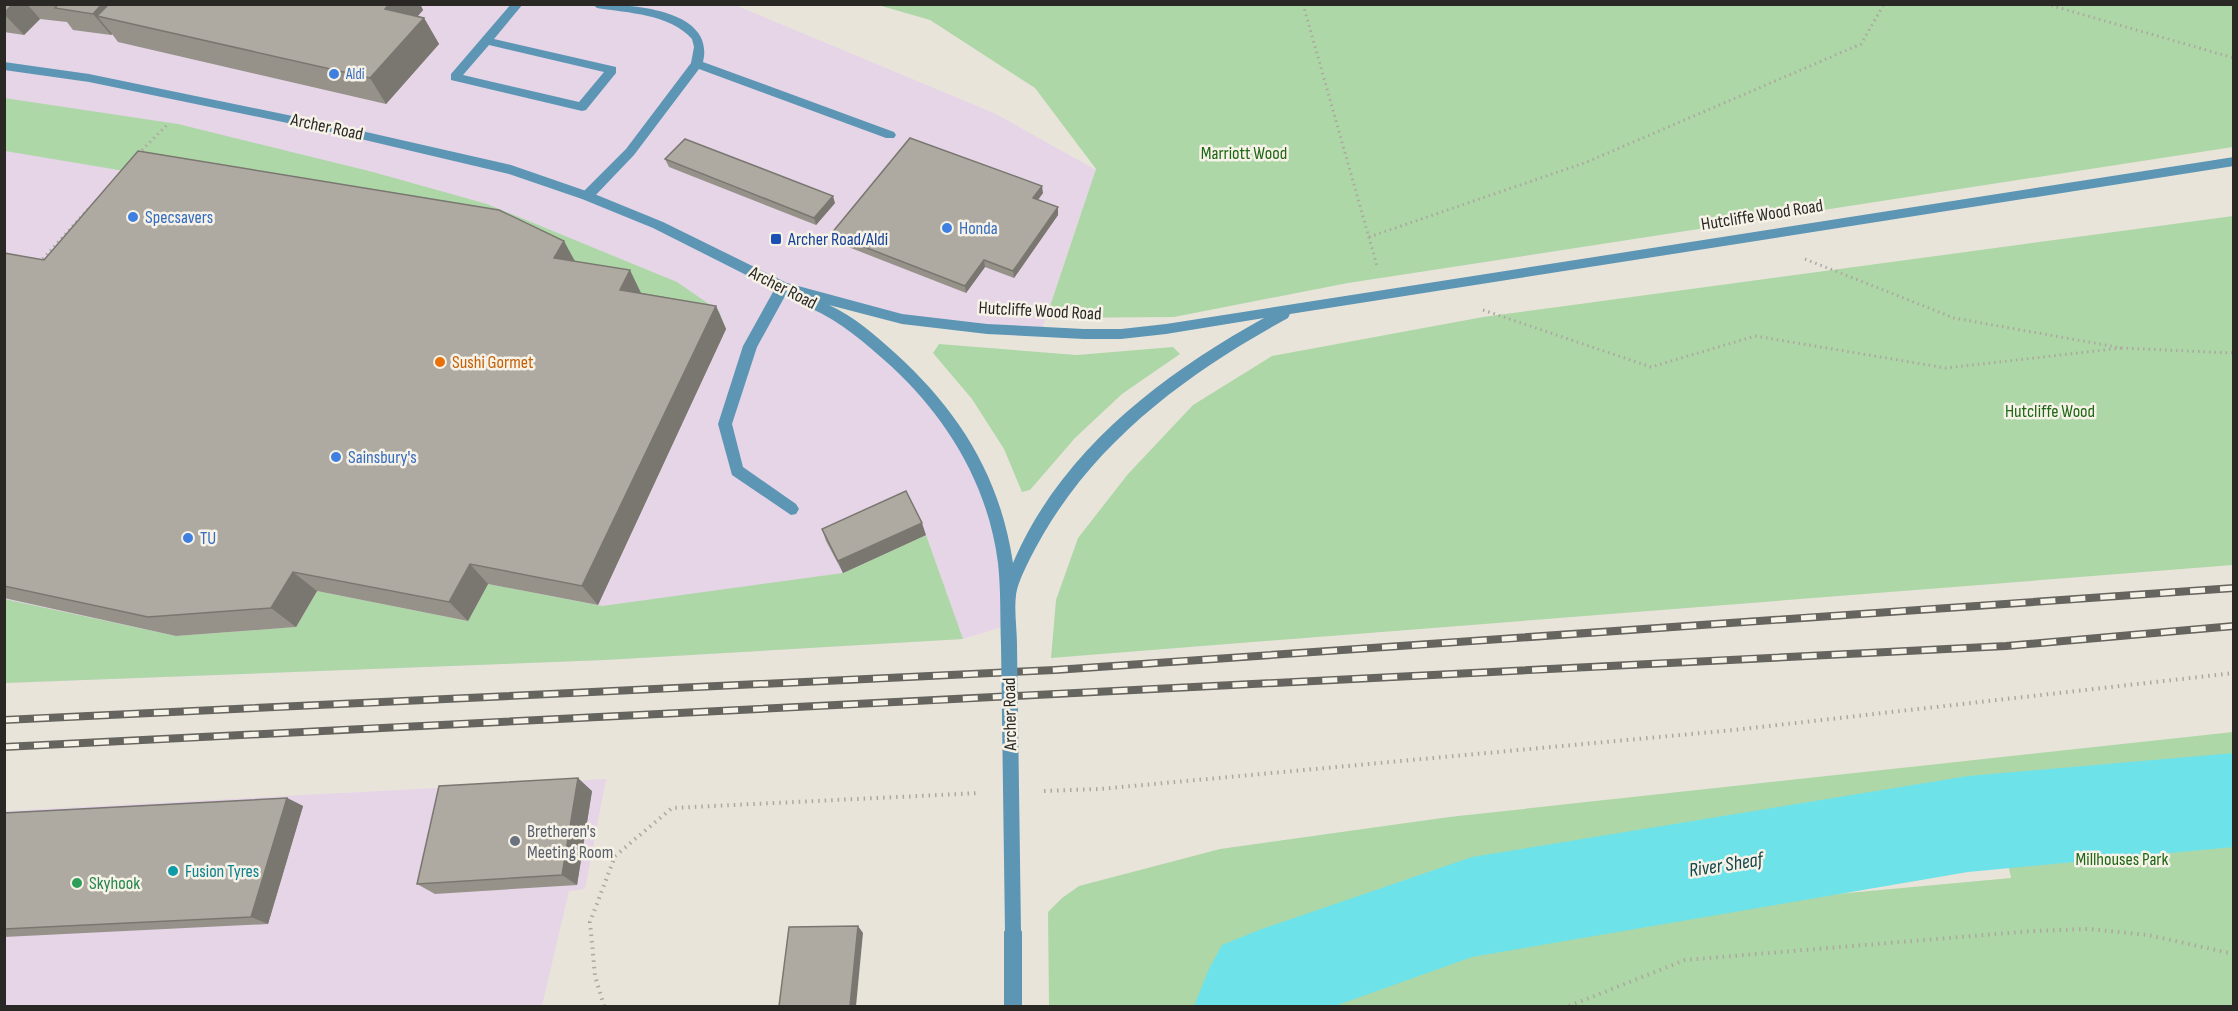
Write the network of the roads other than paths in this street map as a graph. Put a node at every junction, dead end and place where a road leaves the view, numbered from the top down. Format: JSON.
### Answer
{"nodes":[{"id":1,"x":518,"y":4,"type":"edge"},
{"id":2,"x":597,"y":4,"type":"edge"},
{"id":3,"x":486,"y":41,"type":"junction"},
{"id":4,"x":696,"y":64,"type":"junction"},
{"id":5,"x":4,"y":66,"type":"edge"},
{"id":6,"x":890,"y":135,"type":"dead end"},
{"id":7,"x":2234,"y":161,"type":"edge"},
{"id":8,"x":587,"y":196,"type":"junction"},
{"id":9,"x":783,"y":287,"type":"junction"},
{"id":10,"x":1297,"y":307,"type":"junction"},
{"id":11,"x":791,"y":509,"type":"dead end"},
{"id":12,"x":1007,"y":597,"type":"junction"},
{"id":13,"x":1013,"y":1006,"type":"edge"}],
"edges":[{"from":1,"to":3,"type":"street"},
{"from":2,"to":4,"type":"street"},
{"from":3,"to":3,"type":"street"},
{"from":4,"to":6,"type":"street"},
{"from":4,"to":8,"type":"street"},
{"from":5,"to":8,"type":"street","name":"Archer Road"},
{"from":7,"to":10,"type":"street","name":"Hutcliffe Wood Road"},
{"from":8,"to":9,"type":"street","name":"Archer Road"},
{"from":9,"to":10,"type":"street","name":"Hutcliffe Wood Road"},
{"from":9,"to":11,"type":"street"},
{"from":9,"to":12,"type":"street","name":"Archer Road"},
{"from":10,"to":12,"type":"street","name":"Hutcliffe Wood Road"},
{"from":12,"to":13,"type":"street","name":"Archer Road","bridge":true}]}
